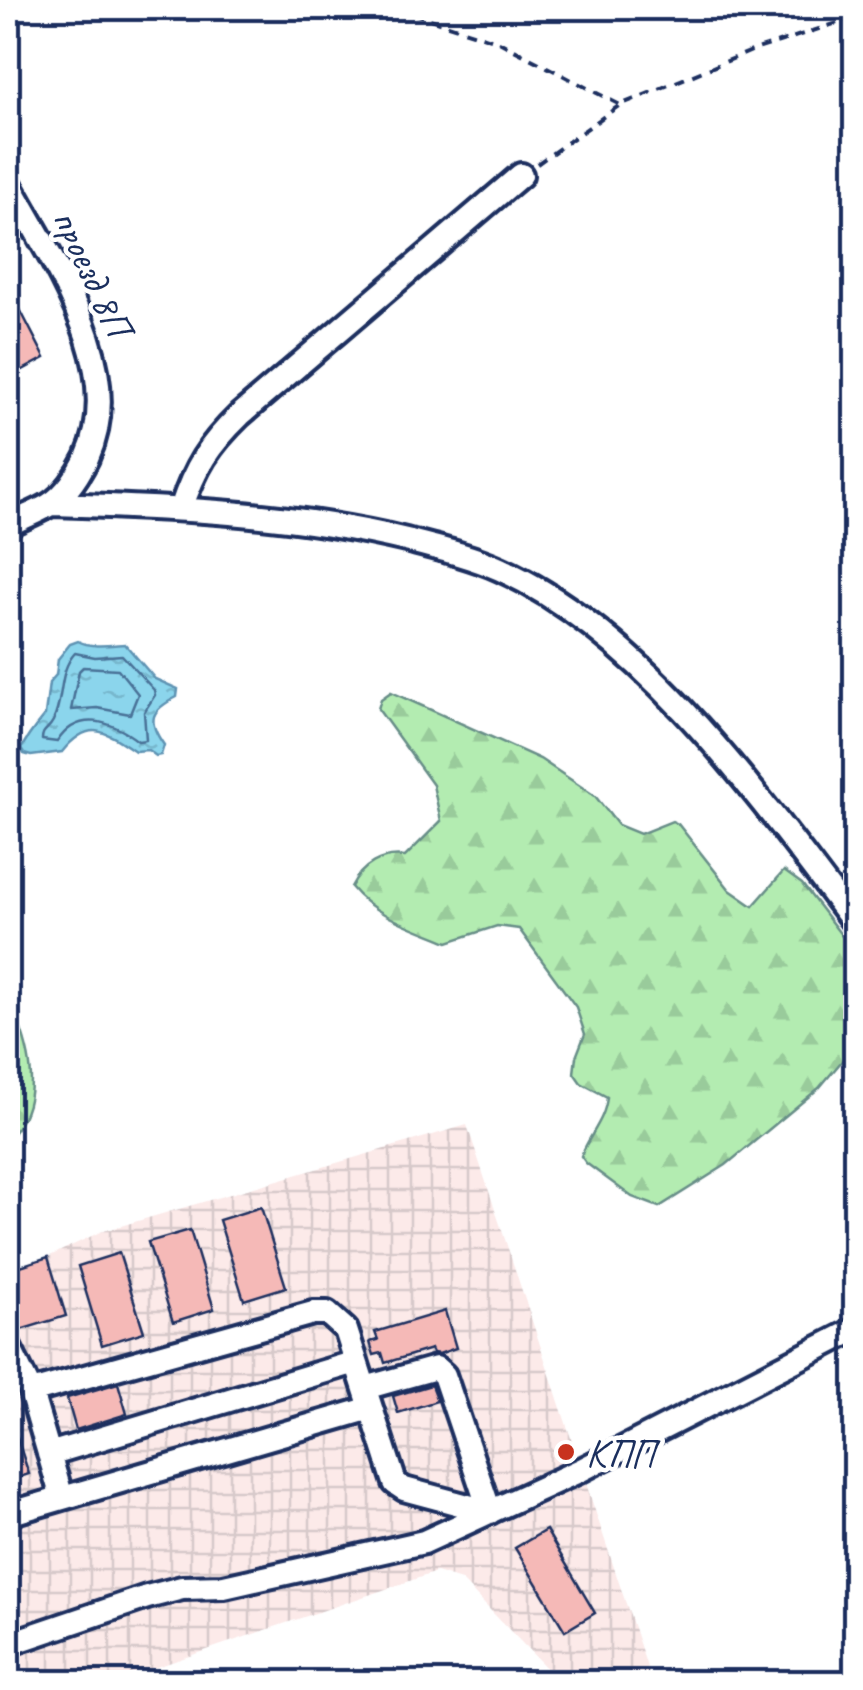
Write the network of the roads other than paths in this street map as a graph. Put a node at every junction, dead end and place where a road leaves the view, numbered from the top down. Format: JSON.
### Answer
{"nodes":[{"id":1,"x":521,"y":175,"type":"road end"},
{"id":2,"x":8,"y":181,"type":"edge"},
{"id":3,"x":52,"y":504,"type":"junction"},
{"id":4,"x":180,"y":508,"type":"junction"},
{"id":5,"x":8,"y":525,"type":"edge"},
{"id":6,"x":856,"y":925,"type":"edge"},
{"id":7,"x":856,"y":1329,"type":"edge"},
{"id":8,"x":8,"y":1346,"type":"edge"},
{"id":9,"x":356,"y":1362,"type":"junction"},
{"id":10,"x":30,"y":1392,"type":"junction"},
{"id":11,"x":368,"y":1398,"type":"junction"},
{"id":12,"x":49,"y":1454,"type":"junction"},
{"id":13,"x":62,"y":1498,"type":"junction"},
{"id":14,"x":490,"y":1512,"type":"junction"},
{"id":15,"x":8,"y":1514,"type":"edge"},
{"id":16,"x":8,"y":1644,"type":"edge"}],
"edges":[{"from":1,"to":4,"type":"street"},
{"from":2,"to":3,"type":"street","name":"проезд 8П"},
{"from":3,"to":4,"type":"street"},
{"from":3,"to":5,"type":"street"},
{"from":4,"to":6,"type":"street"},
{"from":7,"to":14,"type":"street"},
{"from":8,"to":10,"type":"street"},
{"from":9,"to":10,"type":"street"},
{"from":9,"to":11,"type":"street"},
{"from":9,"to":12,"type":"street"},
{"from":10,"to":12,"type":"street"},
{"from":11,"to":13,"type":"street"},
{"from":11,"to":14,"type":"street"},
{"from":11,"to":14,"type":"street"},
{"from":12,"to":13,"type":"street"},
{"from":13,"to":15,"type":"street"},
{"from":14,"to":16,"type":"street"}]}
